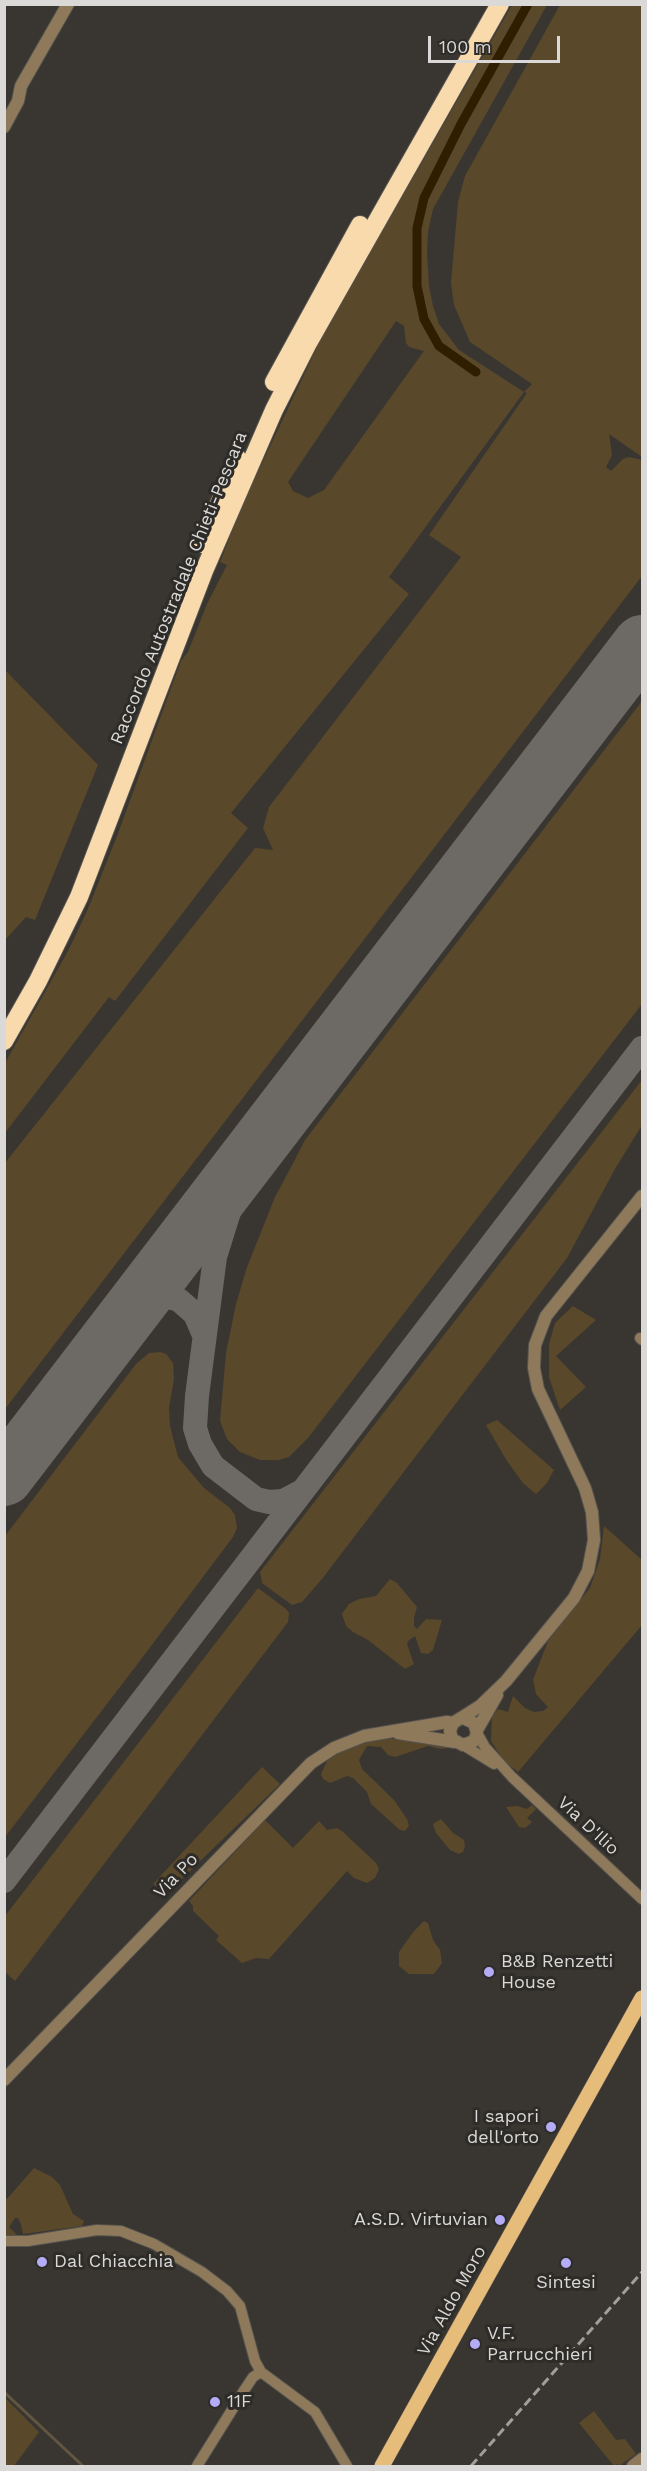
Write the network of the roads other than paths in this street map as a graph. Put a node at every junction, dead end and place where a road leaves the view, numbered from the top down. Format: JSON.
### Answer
{"nodes":[{"id":1,"x":68,"y":4,"type":"edge"},
{"id":2,"x":486,"y":4,"type":"edge"},
{"id":3,"x":500,"y":4,"type":"edge"},
{"id":4,"x":4,"y":127,"type":"edge"},
{"id":5,"x":4,"y":1016,"type":"edge"},
{"id":6,"x":4,"y":1041,"type":"edge"},
{"id":7,"x":642,"y":1196,"type":"edge"},
{"id":8,"x":506,"y":1681,"type":"junction"},
{"id":9,"x":458,"y":1721,"type":"junction"},
{"id":10,"x":394,"y":1732,"type":"junction"},
{"id":11,"x":477,"y":1732,"type":"junction"},
{"id":12,"x":459,"y":1744,"type":"junction"},
{"id":13,"x":512,"y":1777,"type":"junction"},
{"id":14,"x":642,"y":1899,"type":"edge"},
{"id":15,"x":642,"y":1998,"type":"edge"},
{"id":16,"x":4,"y":2080,"type":"edge"},
{"id":17,"x":4,"y":2241,"type":"edge"},
{"id":18,"x":261,"y":2372,"type":"junction"},
{"id":19,"x":642,"y":2459,"type":"edge"},
{"id":20,"x":197,"y":2466,"type":"edge"},
{"id":21,"x":347,"y":2466,"type":"edge"},
{"id":22,"x":382,"y":2466,"type":"edge"},
{"id":23,"x":633,"y":2466,"type":"edge"}],
"edges":[{"from":1,"to":4,"type":"street"},
{"from":2,"to":5,"type":"highway","name":"Raccordo Autostradale Chieti-Pescara"},
{"from":3,"to":6,"type":"highway","name":"Raccordo Autostradale Chieti-Pescara"},
{"from":7,"to":8,"type":"street"},
{"from":8,"to":9,"type":"street"},
{"from":8,"to":11,"type":"street"},
{"from":9,"to":10,"type":"street","name":"Via Po"},
{"from":9,"to":11,"type":"street"},
{"from":9,"to":12,"type":"street"},
{"from":10,"to":12,"type":"street","name":"Via Po"},
{"from":10,"to":16,"type":"street","name":"Via Po"},
{"from":11,"to":12,"type":"street"},
{"from":11,"to":13,"type":"street","name":"Via D'Ilio"},
{"from":12,"to":13,"type":"street","name":"Via D'Ilio"},
{"from":13,"to":14,"type":"street","name":"Via D'Ilio"},
{"from":15,"to":22,"type":"main road","name":"Via Aldo Moro"},
{"from":17,"to":18,"type":"street"},
{"from":18,"to":20,"type":"street"},
{"from":18,"to":21,"type":"street"},
{"from":19,"to":23,"type":"street"}]}
